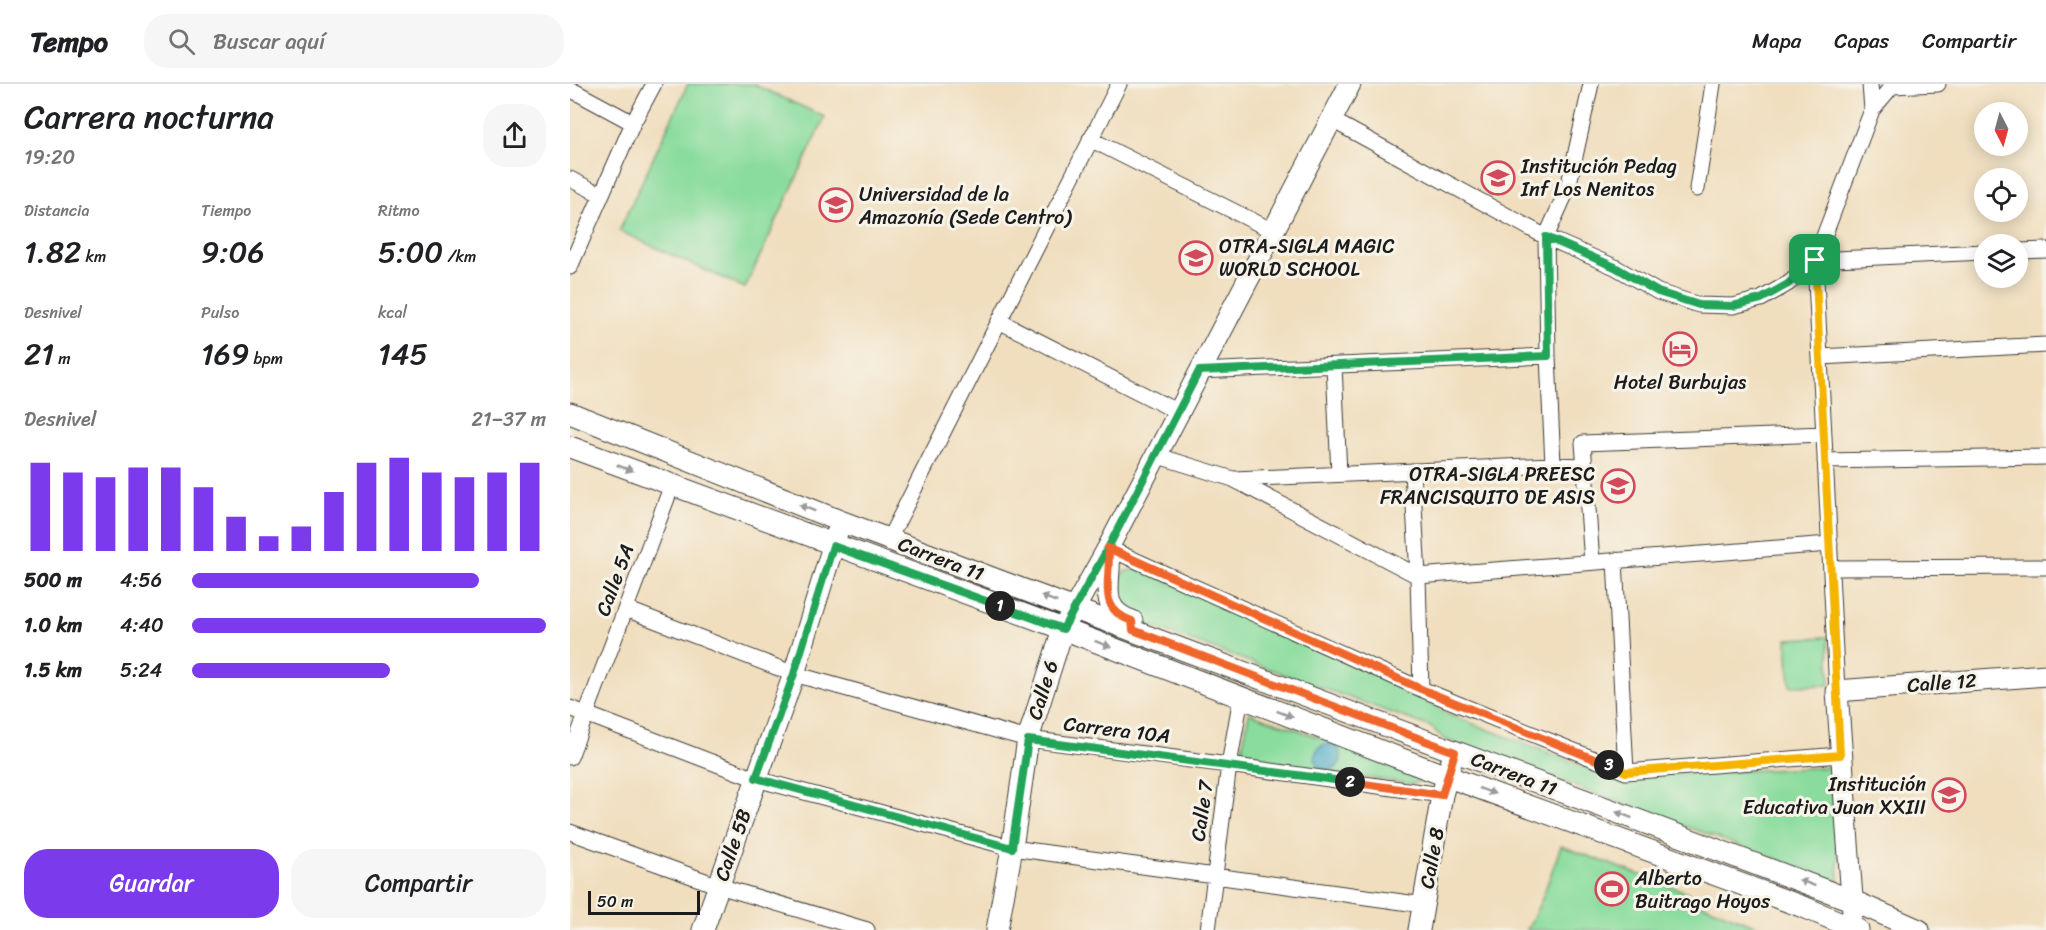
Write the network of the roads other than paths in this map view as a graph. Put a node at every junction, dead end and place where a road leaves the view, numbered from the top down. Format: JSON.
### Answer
{"nodes":[{"id":1,"x":654,"y":84,"type":"edge"},
{"id":2,"x":1119,"y":84,"type":"edge"},
{"id":3,"x":1350,"y":84,"type":"edge"},
{"id":4,"x":1591,"y":84,"type":"edge"},
{"id":5,"x":1713,"y":84,"type":"edge"},
{"id":6,"x":1870,"y":84,"type":"edge"},
{"id":7,"x":1938,"y":84,"type":"edge"},
{"id":8,"x":570,"y":89,"type":"edge"},
{"id":9,"x":1872,"y":110,"type":"junction"},
{"id":10,"x":1332,"y":120,"type":"junction"},
{"id":11,"x":633,"y":123,"type":"junction"},
{"id":12,"x":1090,"y":139,"type":"junction"},
{"id":13,"x":570,"y":179,"type":"edge"},
{"id":14,"x":1697,"y":189,"type":"dead end"},
{"id":15,"x":600,"y":194,"type":"junction"},
{"id":16,"x":1273,"y":231,"type":"junction"},
{"id":17,"x":1546,"y":237,"type":"junction"},
{"id":18,"x":2046,"y":249,"type":"edge"},
{"id":19,"x":2028,"y":250,"type":"edge"},
{"id":20,"x":1974,"y":252,"type":"edge"},
{"id":21,"x":1815,"y":260,"type":"junction"},
{"id":22,"x":570,"y":267,"type":"edge"},
{"id":23,"x":999,"y":321,"type":"junction"},
{"id":24,"x":2046,"y":345,"type":"edge"},
{"id":25,"x":1548,"y":356,"type":"junction"},
{"id":26,"x":1820,"y":357,"type":"junction"},
{"id":27,"x":1334,"y":366,"type":"junction"},
{"id":28,"x":1199,"y":371,"type":"junction"},
{"id":29,"x":1178,"y":412,"type":"junction"},
{"id":30,"x":570,"y":413,"type":"edge"},
{"id":31,"x":1824,"y":434,"type":"junction"},
{"id":32,"x":570,"y":447,"type":"edge"},
{"id":33,"x":1155,"y":455,"type":"junction"},
{"id":34,"x":2046,"y":457,"type":"edge"},
{"id":35,"x":1825,"y":461,"type":"junction"},
{"id":36,"x":1553,"y":465,"type":"junction"},
{"id":37,"x":1584,"y":466,"type":"junction"},
{"id":38,"x":1412,"y":471,"type":"junction"},
{"id":39,"x":1339,"y":474,"type":"junction"},
{"id":40,"x":1233,"y":479,"type":"junction"},
{"id":41,"x":672,"y":485,"type":"junction"},
{"id":42,"x":840,"y":521,"type":"junction"},
{"id":43,"x":889,"y":539,"type":"junction"},
{"id":44,"x":1830,"y":544,"type":"junction"},
{"id":45,"x":833,"y":546,"type":"junction"},
{"id":46,"x":1108,"y":548,"type":"junction"},
{"id":47,"x":1615,"y":560,"type":"junction"},
{"id":48,"x":1592,"y":562,"type":"junction"},
{"id":49,"x":2046,"y":567,"type":"edge"},
{"id":50,"x":1831,"y":568,"type":"junction"},
{"id":51,"x":1418,"y":576,"type":"junction"},
{"id":52,"x":626,"y":609,"type":"junction"},
{"id":53,"x":1074,"y":609,"type":"junction"},
{"id":54,"x":1063,"y":629,"type":"junction"},
{"id":55,"x":1133,"y":630,"type":"junction"},
{"id":56,"x":794,"y":674,"type":"junction"},
{"id":57,"x":2046,"y":675,"type":"edge"},
{"id":58,"x":1421,"y":689,"type":"junction"},
{"id":59,"x":1837,"y":691,"type":"junction"},
{"id":60,"x":1241,"y":697,"type":"junction"},
{"id":61,"x":570,"y":708,"type":"edge"},
{"id":62,"x":587,"y":714,"type":"junction"},
{"id":63,"x":1028,"y":740,"type":"junction"},
{"id":64,"x":1455,"y":752,"type":"junction"},
{"id":65,"x":1840,"y":755,"type":"junction"},
{"id":66,"x":570,"y":758,"type":"edge"},
{"id":67,"x":1229,"y":765,"type":"junction"},
{"id":68,"x":1626,"y":772,"type":"junction"},
{"id":69,"x":756,"y":778,"type":"junction"},
{"id":70,"x":1444,"y":785,"type":"junction"},
{"id":71,"x":570,"y":832,"type":"edge"},
{"id":72,"x":1012,"y":848,"type":"junction"},
{"id":73,"x":1214,"y":876,"type":"junction"},
{"id":74,"x":719,"y":886,"type":"junction"},
{"id":75,"x":1851,"y":900,"type":"junction"},
{"id":76,"x":1424,"y":905,"type":"junction"},
{"id":77,"x":1856,"y":929,"type":"edge"},
{"id":78,"x":703,"y":930,"type":"edge"},
{"id":79,"x":867,"y":930,"type":"edge"},
{"id":80,"x":997,"y":930,"type":"edge"},
{"id":81,"x":1208,"y":930,"type":"edge"},
{"id":82,"x":1419,"y":930,"type":"edge"},
{"id":83,"x":1919,"y":930,"type":"edge"}],
"edges":[{"from":1,"to":11,"type":"street"},
{"from":2,"to":12,"type":"street"},
{"from":3,"to":10,"type":"main road","name":"Calle 6"},
{"from":4,"to":17,"type":"street"},
{"from":5,"to":14,"type":"street"},
{"from":6,"to":9,"type":"street"},
{"from":7,"to":9,"type":"street"},
{"from":8,"to":11,"type":"street"},
{"from":9,"to":21,"type":"street"},
{"from":10,"to":16,"type":"main road","name":"Calle 6"},
{"from":10,"to":17,"type":"street"},
{"from":11,"to":15,"type":"street"},
{"from":12,"to":16,"type":"street"},
{"from":12,"to":23,"type":"street"},
{"from":13,"to":15,"type":"street"},
{"from":15,"to":22,"type":"street"},
{"from":16,"to":28,"type":"main road","name":"Calle 6"},
{"from":17,"to":21,"type":"street"},
{"from":17,"to":25,"type":"street"},
{"from":18,"to":19,"type":"street"},
{"from":20,"to":21,"type":"street"},
{"from":21,"to":26,"type":"street"},
{"from":23,"to":29,"type":"street"},
{"from":23,"to":43,"type":"street"},
{"from":24,"to":26,"type":"street"},
{"from":25,"to":27,"type":"street"},
{"from":25,"to":36,"type":"street"},
{"from":26,"to":31,"type":"street"},
{"from":27,"to":28,"type":"street"},
{"from":27,"to":39,"type":"street"},
{"from":28,"to":29,"type":"main road","name":"Calle 6"},
{"from":29,"to":33,"type":"main road","name":"Calle 6"},
{"from":42,"to":30,"type":"main road","name":"Carrera 11","one_way":true},
{"from":31,"to":35,"type":"street"},
{"from":31,"to":37,"type":"street"},
{"from":32,"to":41,"type":"main road","name":"Carrera 11","one_way":true},
{"from":33,"to":40,"type":"street"},
{"from":33,"to":46,"type":"main road","name":"Calle 6"},
{"from":34,"to":35,"type":"street"},
{"from":35,"to":44,"type":"street"},
{"from":36,"to":37,"type":"street"},
{"from":36,"to":38,"type":"street"},
{"from":37,"to":48,"type":"street"},
{"from":38,"to":39,"type":"street"},
{"from":38,"to":51,"type":"street"},
{"from":39,"to":40,"type":"street"},
{"from":40,"to":51,"type":"street"},
{"from":41,"to":45,"type":"main road","name":"Carrera 11"},
{"from":41,"to":52,"type":"street","name":"Calle 5A"},
{"from":42,"to":43,"type":"main road","name":"Carrera 11"},
{"from":42,"to":45,"type":"main road","name":"Calle 5B"},
{"from":53,"to":43,"type":"main road","name":"Carrera 11","one_way":true},
{"from":44,"to":47,"type":"street"},
{"from":44,"to":50,"type":"street"},
{"from":45,"to":54,"type":"main road","name":"Carrera 11"},
{"from":45,"to":56,"type":"main road","name":"Calle 5B"},
{"from":46,"to":53,"type":"main road","name":"Calle 6"},
{"from":46,"to":55,"type":"main road"},
{"from":46,"to":58,"type":"street"},
{"from":47,"to":48,"type":"street"},
{"from":47,"to":68,"type":"street"},
{"from":48,"to":51,"type":"street"},
{"from":49,"to":50,"type":"street"},
{"from":50,"to":59,"type":"street"},
{"from":51,"to":58,"type":"street"},
{"from":52,"to":56,"type":"street","name":"Carrera 10A"},
{"from":52,"to":62,"type":"street","name":"Calle 5A"},
{"from":53,"to":54,"type":"main road","name":"Calle 6"},
{"from":53,"to":55,"type":"main road","name":"Carrera 11"},
{"from":54,"to":60,"type":"main road","name":"Carrera 11","one_way":true},
{"from":54,"to":63,"type":"main road","name":"Calle 6"},
{"from":55,"to":64,"type":"main road","name":"Carrera 11"},
{"from":56,"to":63,"type":"street","name":"Carrera 10A"},
{"from":56,"to":69,"type":"main road","name":"Calle 5B"},
{"from":57,"to":59,"type":"main road","name":"Calle 12"},
{"from":58,"to":68,"type":"street"},
{"from":59,"to":65,"type":"main road"},
{"from":60,"to":67,"type":"street","name":"Calle 7"},
{"from":60,"to":70,"type":"main road","name":"Carrera 11","one_way":true},
{"from":61,"to":62,"type":"street"},
{"from":62,"to":66,"type":"street","name":"Calle 5A"},
{"from":62,"to":69,"type":"street"},
{"from":63,"to":67,"type":"street","name":"Carrera 10A"},
{"from":63,"to":72,"type":"main road","name":"Calle 6"},
{"from":64,"to":70,"type":"main road","name":"Calle 8"},
{"from":75,"to":64,"type":"main road","name":"Carrera 11","one_way":true},
{"from":65,"to":68,"type":"street"},
{"from":65,"to":75,"type":"main road"},
{"from":67,"to":70,"type":"street","name":"Carrera 10A"},
{"from":67,"to":73,"type":"street","name":"Calle 7"},
{"from":69,"to":72,"type":"street"},
{"from":69,"to":74,"type":"main road","name":"Calle 5B"},
{"from":70,"to":76,"type":"main road","name":"Calle 8"},
{"from":70,"to":77,"type":"main road","name":"Carrera 11","one_way":true},
{"from":71,"to":74,"type":"street"},
{"from":72,"to":73,"type":"street"},
{"from":72,"to":80,"type":"main road","name":"Calle 6"},
{"from":73,"to":76,"type":"street"},
{"from":73,"to":81,"type":"street","name":"Calle 7"},
{"from":74,"to":78,"type":"main road","name":"Calle 5B"},
{"from":74,"to":79,"type":"street"},
{"from":75,"to":77,"type":"main road"},
{"from":75,"to":83,"type":"main road","name":"Carrera 11"},
{"from":76,"to":82,"type":"main road","name":"Calle 8"}]}
